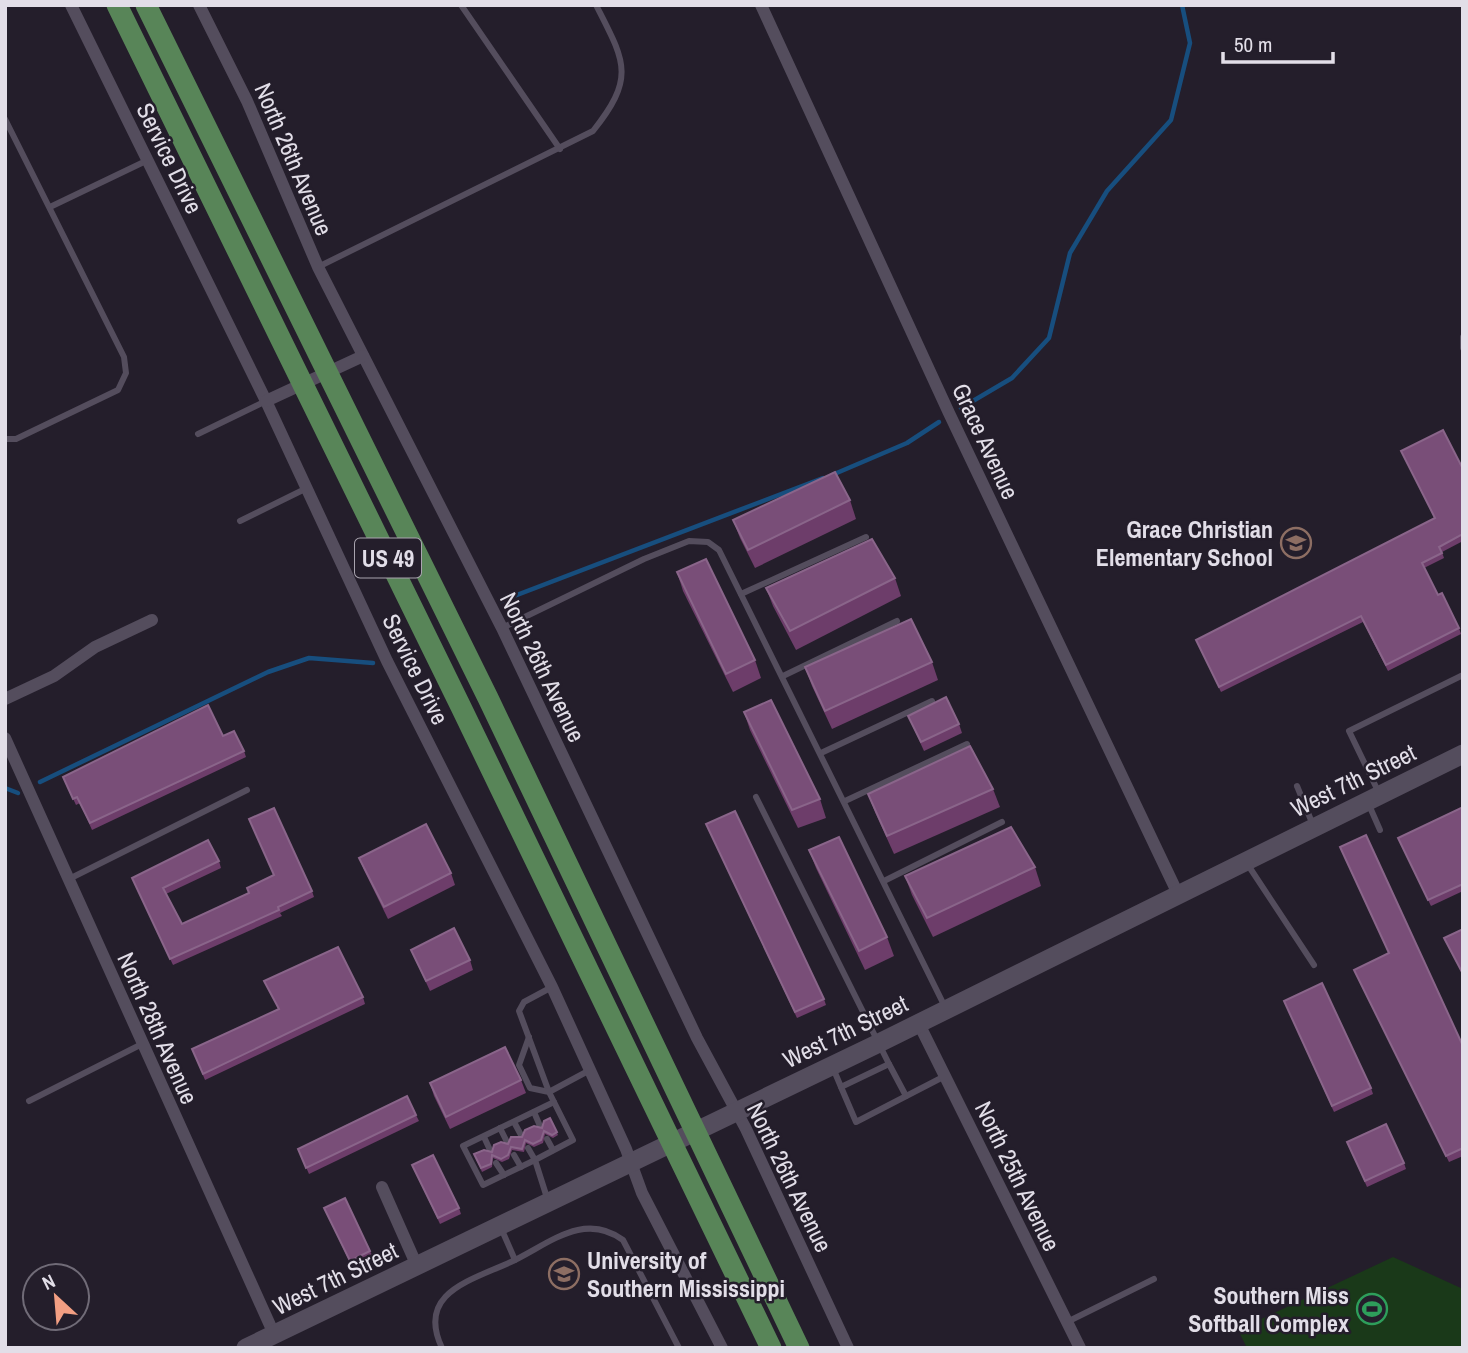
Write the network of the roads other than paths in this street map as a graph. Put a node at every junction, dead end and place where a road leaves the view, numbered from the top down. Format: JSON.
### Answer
{"nodes":[{"id":1,"x":71,"y":5,"type":"edge"},
{"id":2,"x":117,"y":5,"type":"edge"},
{"id":3,"x":146,"y":5,"type":"edge"},
{"id":4,"x":199,"y":5,"type":"edge"},
{"id":5,"x":461,"y":5,"type":"edge"},
{"id":6,"x":596,"y":5,"type":"edge"},
{"id":7,"x":761,"y":5,"type":"edge"},
{"id":8,"x":5,"y":119,"type":"edge"},
{"id":9,"x":559,"y":149,"type":"junction"},
{"id":10,"x":148,"y":160,"type":"junction"},
{"id":11,"x":50,"y":207,"type":"junction"},
{"id":12,"x":318,"y":267,"type":"junction"},
{"id":13,"x":1463,"y":337,"type":"edge"},
{"id":14,"x":1463,"y":348,"type":"edge"},
{"id":15,"x":363,"y":356,"type":"junction"},
{"id":16,"x":326,"y":372,"type":"junction"},
{"id":17,"x":303,"y":384,"type":"junction"},
{"id":18,"x":266,"y":401,"type":"junction"},
{"id":19,"x":198,"y":434,"type":"dead end"},
{"id":20,"x":5,"y":439,"type":"edge"},
{"id":21,"x":307,"y":488,"type":"junction"},
{"id":22,"x":240,"y":521,"type":"dead end"},
{"id":23,"x":866,"y":537,"type":"dead end"},
{"id":24,"x":741,"y":594,"type":"junction"},
{"id":25,"x":152,"y":620,"type":"dead end"},
{"id":26,"x":897,"y":621,"type":"dead end"},
{"id":27,"x":502,"y":628,"type":"junction"},
{"id":28,"x":1463,"y":675,"type":"edge"},
{"id":29,"x":783,"y":676,"type":"junction"},
{"id":30,"x":5,"y":699,"type":"edge"},
{"id":31,"x":932,"y":701,"type":"edge"},
{"id":32,"x":5,"y":738,"type":"edge"},
{"id":33,"x":967,"y":744,"type":"edge"},
{"id":34,"x":821,"y":753,"type":"junction"},
{"id":35,"x":1463,"y":754,"type":"edge"},
{"id":36,"x":1297,"y":786,"type":"dead end"},
{"id":37,"x":247,"y":790,"type":"dead end"},
{"id":38,"x":755,"y":797,"type":"dead end"},
{"id":39,"x":1373,"y":797,"type":"junction"},
{"id":40,"x":845,"y":801,"type":"junction"},
{"id":41,"x":1002,"y":822,"type":"dead end"},
{"id":42,"x":1314,"y":827,"type":"junction"},
{"id":43,"x":1380,"y":830,"type":"dead end"},
{"id":44,"x":1245,"y":860,"type":"junction"},
{"id":45,"x":69,"y":879,"type":"junction"},
{"id":46,"x":884,"y":881,"type":"junction"},
{"id":47,"x":1178,"y":894,"type":"junction"},
{"id":48,"x":1314,"y":965,"type":"dead end"},
{"id":49,"x":552,"y":987,"type":"junction"},
{"id":50,"x":946,"y":1009,"type":"junction"},
{"id":51,"x":918,"y":1022,"type":"junction"},
{"id":52,"x":529,"y":1037,"type":"junction"},
{"id":53,"x":142,"y":1044,"type":"junction"},
{"id":54,"x":877,"y":1044,"type":"junction"},
{"id":55,"x":889,"y":1064,"type":"junction"},
{"id":56,"x":832,"y":1065,"type":"junction"},
{"id":57,"x":590,"y":1070,"type":"junction"},
{"id":58,"x":945,"y":1076,"type":"junction"},
{"id":59,"x":841,"y":1087,"type":"junction"},
{"id":60,"x":549,"y":1092,"type":"junction"},
{"id":61,"x":905,"y":1096,"type":"junction"},
{"id":62,"x":29,"y":1101,"type":"dead end"},
{"id":63,"x":554,"y":1102,"type":"junction"},
{"id":64,"x":736,"y":1111,"type":"junction"},
{"id":65,"x":534,"y":1112,"type":"junction"},
{"id":66,"x":514,"y":1122,"type":"junction"},
{"id":67,"x":540,"y":1126,"type":"edge"},
{"id":68,"x":500,"y":1128,"type":"junction"},
{"id":69,"x":521,"y":1135,"type":"edge"},
{"id":70,"x":484,"y":1137,"type":"junction"},
{"id":71,"x":547,"y":1139,"type":"edge"},
{"id":72,"x":507,"y":1142,"type":"edge"},
{"id":73,"x":528,"y":1147,"type":"edge"},
{"id":74,"x":490,"y":1150,"type":"edge"},
{"id":75,"x":553,"y":1150,"type":"junction"},
{"id":76,"x":514,"y":1155,"type":"dead end"},
{"id":77,"x":535,"y":1160,"type":"junction"},
{"id":78,"x":496,"y":1163,"type":"edge"},
{"id":79,"x":630,"y":1164,"type":"junction"},
{"id":80,"x":521,"y":1167,"type":"junction"},
{"id":81,"x":504,"y":1175,"type":"junction"},
{"id":82,"x":382,"y":1186,"type":"dead end"},
{"id":83,"x":549,"y":1202,"type":"junction"},
{"id":84,"x":500,"y":1226,"type":"junction"},
{"id":85,"x":515,"y":1261,"type":"junction"},
{"id":86,"x":417,"y":1266,"type":"junction"},
{"id":87,"x":1154,"y":1279,"type":"dead end"},
{"id":88,"x":1067,"y":1322,"type":"junction"},
{"id":89,"x":274,"y":1334,"type":"junction"},
{"id":90,"x":246,"y":1348,"type":"edge"},
{"id":91,"x":442,"y":1348,"type":"edge"},
{"id":92,"x":679,"y":1348,"type":"edge"},
{"id":93,"x":722,"y":1348,"type":"edge"},
{"id":94,"x":771,"y":1348,"type":"edge"},
{"id":95,"x":799,"y":1348,"type":"edge"},
{"id":96,"x":848,"y":1348,"type":"edge"},
{"id":97,"x":1080,"y":1348,"type":"edge"}],
"edges":[{"from":1,"to":10,"type":"street","name":"Service Drive"},
{"from":2,"to":17,"type":"main road","number":"US 49"},
{"from":3,"to":16,"type":"main road","number":"US 49"},
{"from":4,"to":12,"type":"street","name":"North 26th Avenue"},
{"from":5,"to":9,"type":"lane"},
{"from":6,"to":9,"type":"lane"},
{"from":7,"to":47,"type":"street","name":"Grace Avenue"},
{"from":8,"to":11,"type":"lane"},
{"from":9,"to":12,"type":"lane"},
{"from":10,"to":11,"type":"lane"},
{"from":10,"to":18,"type":"street","name":"Service Drive"},
{"from":11,"to":20,"type":"lane"},
{"from":12,"to":15,"type":"street","name":"North 26th Avenue"},
{"from":13,"to":14,"type":"lane"},
{"from":15,"to":16,"type":"street"},
{"from":15,"to":27,"type":"street","name":"North 26th Avenue"},
{"from":16,"to":17,"type":"street"},
{"from":16,"to":95,"type":"main road","number":"US 49"},
{"from":17,"to":18,"type":"street"},
{"from":17,"to":94,"type":"main road","number":"US 49"},
{"from":18,"to":19,"type":"lane"},
{"from":18,"to":21,"type":"street","name":"Service Drive"},
{"from":21,"to":22,"type":"lane"},
{"from":21,"to":49,"type":"street","name":"Service Drive"},
{"from":23,"to":24,"type":"lane"},
{"from":24,"to":27,"type":"lane"},
{"from":24,"to":29,"type":"lane"},
{"from":25,"to":30,"type":"street"},
{"from":26,"to":29,"type":"lane"},
{"from":27,"to":64,"type":"street","name":"North 26th Avenue"},
{"from":28,"to":39,"type":"lane"},
{"from":29,"to":34,"type":"lane"},
{"from":31,"to":34,"type":"lane"},
{"from":32,"to":45,"type":"street","name":"North 28th Avenue"},
{"from":33,"to":40,"type":"lane"},
{"from":34,"to":40,"type":"lane"},
{"from":35,"to":39,"type":"main road","name":"West 7th Street"},
{"from":36,"to":42,"type":"lane"},
{"from":37,"to":45,"type":"lane"},
{"from":38,"to":54,"type":"lane"},
{"from":39,"to":42,"type":"main road","name":"West 7th Street"},
{"from":39,"to":43,"type":"lane"},
{"from":40,"to":46,"type":"lane"},
{"from":41,"to":46,"type":"lane"},
{"from":42,"to":44,"type":"main road","name":"West 7th Street"},
{"from":44,"to":47,"type":"main road","name":"West 7th Street"},
{"from":44,"to":48,"type":"lane"},
{"from":45,"to":53,"type":"street","name":"North 28th Avenue"},
{"from":46,"to":50,"type":"lane"},
{"from":47,"to":50,"type":"main road","name":"West 7th Street"},
{"from":49,"to":52,"type":"lane"},
{"from":49,"to":57,"type":"street","name":"Service Drive"},
{"from":50,"to":51,"type":"main road","name":"West 7th Street"},
{"from":51,"to":54,"type":"main road","name":"West 7th Street"},
{"from":51,"to":58,"type":"street","name":"North 25th Avenue"},
{"from":52,"to":60,"type":"lane"},
{"from":52,"to":60,"type":"lane"},
{"from":53,"to":62,"type":"lane"},
{"from":53,"to":89,"type":"street","name":"North 28th Avenue"},
{"from":54,"to":55,"type":"lane"},
{"from":54,"to":56,"type":"main road","name":"West 7th Street"},
{"from":55,"to":59,"type":"lane"},
{"from":55,"to":61,"type":"lane"},
{"from":56,"to":59,"type":"lane"},
{"from":56,"to":64,"type":"main road","name":"West 7th Street"},
{"from":57,"to":60,"type":"lane"},
{"from":57,"to":79,"type":"street","name":"Service Drive"},
{"from":58,"to":61,"type":"lane"},
{"from":58,"to":88,"type":"street","name":"North 25th Avenue"},
{"from":59,"to":61,"type":"lane"},
{"from":60,"to":63,"type":"lane"},
{"from":63,"to":65,"type":"lane"},
{"from":63,"to":75,"type":"lane"},
{"from":64,"to":79,"type":"main road","name":"West 7th Street"},
{"from":64,"to":96,"type":"street","name":"North 26th Avenue"},
{"from":65,"to":66,"type":"lane"},
{"from":65,"to":67,"type":"lane"},
{"from":66,"to":68,"type":"lane"},
{"from":66,"to":69,"type":"lane"},
{"from":68,"to":70,"type":"lane"},
{"from":68,"to":72,"type":"lane"},
{"from":70,"to":74,"type":"lane"},
{"from":70,"to":81,"type":"lane"},
{"from":71,"to":75,"type":"lane"},
{"from":73,"to":77,"type":"lane"},
{"from":75,"to":77,"type":"lane"},
{"from":76,"to":80,"type":"lane"},
{"from":77,"to":80,"type":"lane"},
{"from":77,"to":83,"type":"lane"},
{"from":78,"to":81,"type":"lane"},
{"from":79,"to":83,"type":"main road","name":"West 7th Street"},
{"from":79,"to":93,"type":"street","name":"Service Drive"},
{"from":80,"to":81,"type":"lane"},
{"from":82,"to":86,"type":"street"},
{"from":83,"to":84,"type":"main road","name":"West 7th Street"},
{"from":84,"to":85,"type":"lane"},
{"from":84,"to":86,"type":"main road","name":"West 7th Street"},
{"from":85,"to":91,"type":"lane"},
{"from":85,"to":92,"type":"lane"},
{"from":86,"to":89,"type":"main road","name":"West 7th Street"},
{"from":87,"to":88,"type":"lane"},
{"from":88,"to":97,"type":"street","name":"North 25th Avenue"},
{"from":89,"to":90,"type":"main road","name":"West 7th Street"}]}
